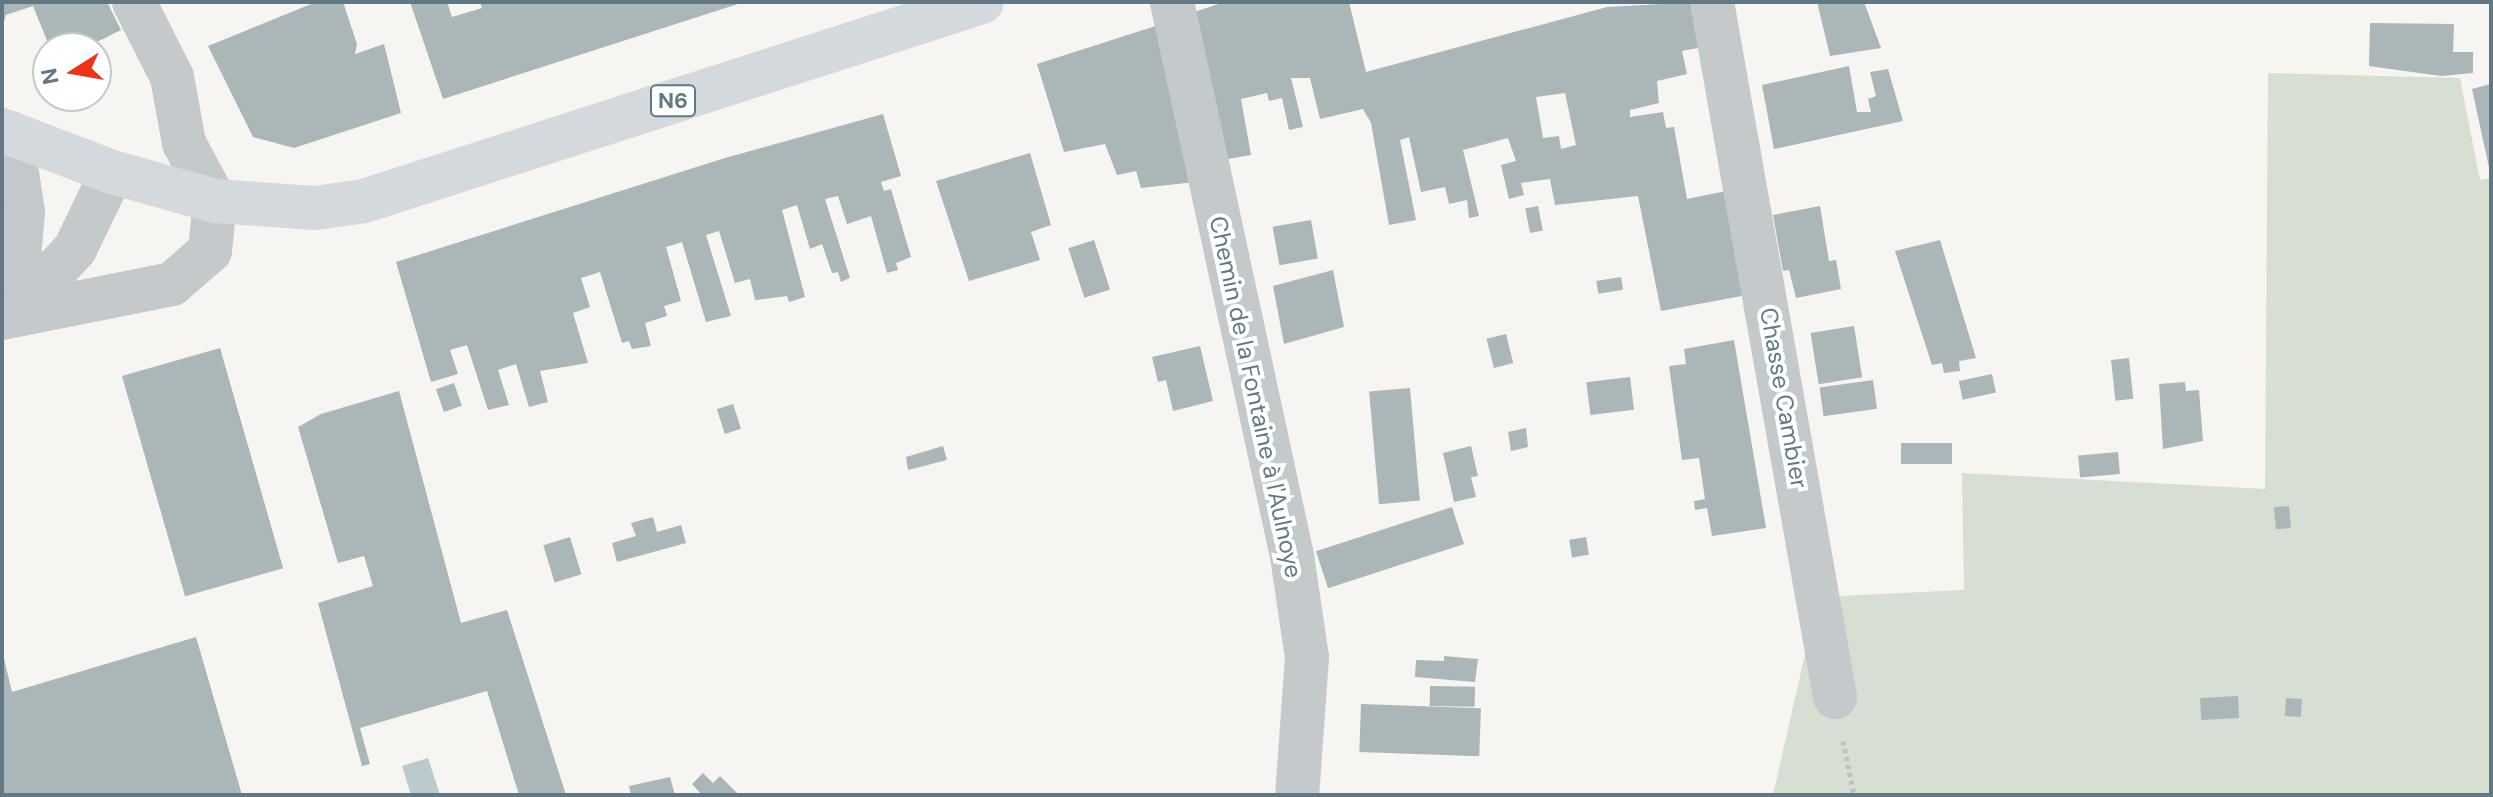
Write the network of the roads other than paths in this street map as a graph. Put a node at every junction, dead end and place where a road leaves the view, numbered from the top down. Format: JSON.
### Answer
{"nodes":[{"id":1,"x":134,"y":2,"type":"edge"},
{"id":2,"x":982,"y":2,"type":"edge"},
{"id":3,"x":1172,"y":2,"type":"edge"},
{"id":4,"x":1712,"y":2,"type":"edge"},
{"id":5,"x":7,"y":132,"type":"edge"},
{"id":6,"x":112,"y":172,"type":"junction"},
{"id":7,"x":215,"y":201,"type":"junction"},
{"id":8,"x":8,"y":317,"type":"edge"},
{"id":9,"x":1835,"y":697,"type":"road end"},
{"id":10,"x":1297,"y":795,"type":"edge"}],
"edges":[{"from":1,"to":7,"type":"street"},
{"from":2,"to":7,"type":"main road","number":"N6"},
{"from":3,"to":10,"type":"street","name":"Chemin de la Fontaine à l'Aulnoye"},
{"from":4,"to":9,"type":"street","name":"Chasse Cambier"},
{"from":5,"to":6,"type":"main road","number":"N6"},
{"from":5,"to":8,"type":"street"},
{"from":6,"to":7,"type":"main road","number":"N6"},
{"from":6,"to":8,"type":"street"},
{"from":7,"to":8,"type":"street"}]}
